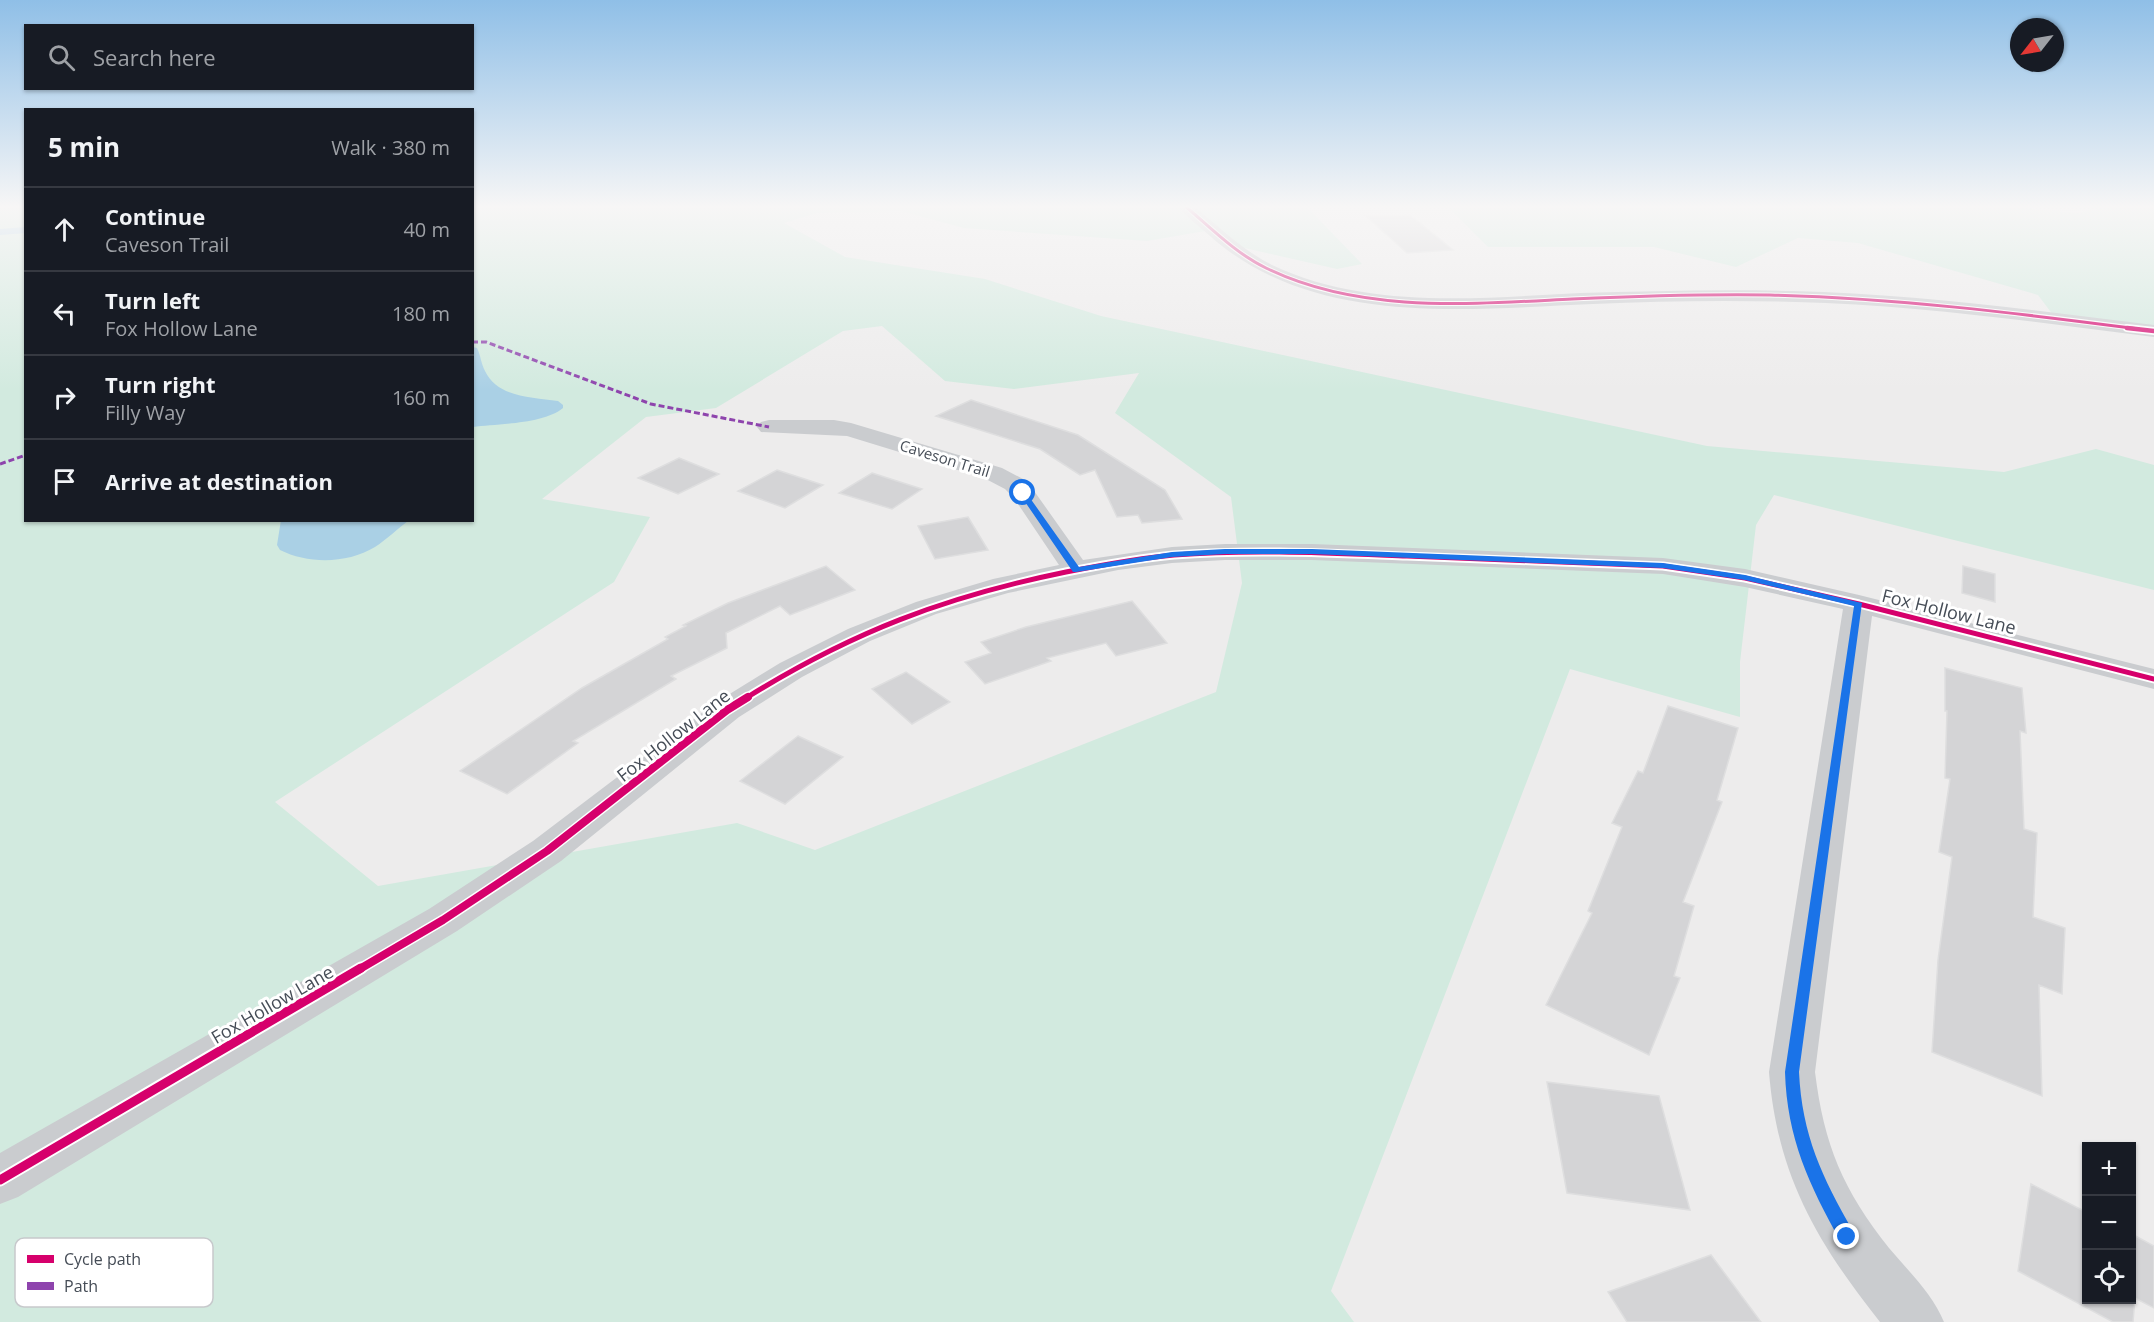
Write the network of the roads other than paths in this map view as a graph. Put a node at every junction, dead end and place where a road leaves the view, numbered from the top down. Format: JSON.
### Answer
{"nodes":[{"id":1,"x":1263,"y":267,"type":"edge"},
{"id":2,"x":2154,"y":331,"type":"edge"},
{"id":3,"x":769,"y":428,"type":"dead end"},
{"id":4,"x":1076,"y":570,"type":"junction"},
{"id":5,"x":1859,"y":604,"type":"junction"},
{"id":6,"x":2154,"y":679,"type":"edge"},
{"id":7,"x":0,"y":1180,"type":"edge"},
{"id":8,"x":1916,"y":1322,"type":"edge"}],
"edges":[{"from":1,"to":2,"type":"street"},
{"from":3,"to":4,"type":"street","name":"Caveson Trail"},
{"from":4,"to":5,"type":"street","name":"Fox Hollow Lane"},
{"from":4,"to":7,"type":"street","name":"Fox Hollow Lane"},
{"from":5,"to":6,"type":"street","name":"Fox Hollow Lane"},
{"from":5,"to":8,"type":"street"}]}
